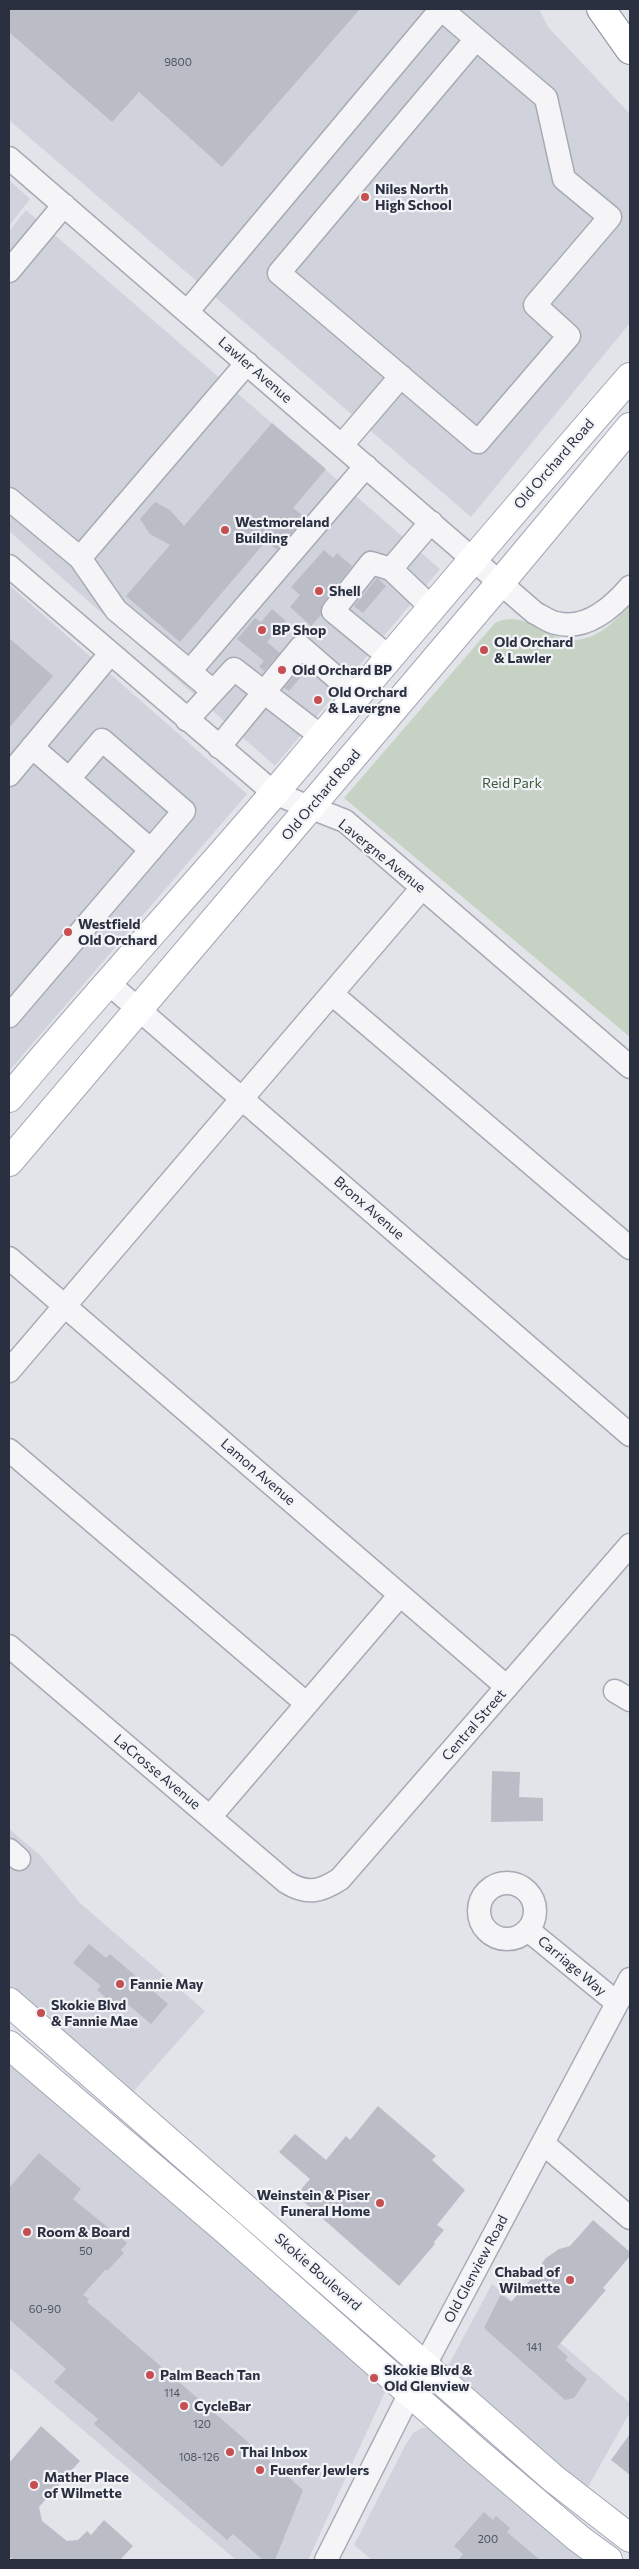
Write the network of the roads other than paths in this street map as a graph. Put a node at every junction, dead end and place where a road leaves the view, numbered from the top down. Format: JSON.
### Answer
{"nodes":[{"id":1,"x":441,"y":9,"type":"edge"},
{"id":2,"x":601,"y":9,"type":"edge"},
{"id":3,"x":476,"y":39,"type":"junction"},
{"id":4,"x":630,"y":50,"type":"edge"},
{"id":5,"x":9,"y":158,"type":"edge"},
{"id":6,"x":64,"y":205,"type":"junction"},
{"id":7,"x":9,"y":271,"type":"edge"},
{"id":8,"x":188,"y":312,"type":"junction"},
{"id":9,"x":247,"y":363,"type":"junction"},
{"id":10,"x":400,"y":376,"type":"junction"},
{"id":11,"x":630,"y":377,"type":"edge"},
{"id":12,"x":630,"y":427,"type":"edge"},
{"id":13,"x":342,"y":445,"type":"junction"},
{"id":14,"x":366,"y":466,"type":"junction"},
{"id":15,"x":9,"y":500,"type":"edge"},
{"id":16,"x":431,"y":522,"type":"junction"},
{"id":17,"x":80,"y":558,"type":"junction"},
{"id":18,"x":473,"y":558,"type":"junction"},
{"id":19,"x":9,"y":566,"type":"edge"},
{"id":20,"x":391,"y":570,"type":"junction"},
{"id":21,"x":502,"y":582,"type":"junction"},
{"id":22,"x":630,"y":587,"type":"edge"},
{"id":23,"x":431,"y":607,"type":"junction"},
{"id":24,"x":110,"y":654,"type":"junction"},
{"id":25,"x":389,"y":657,"type":"junction"},
{"id":26,"x":190,"y":671,"type":"junction"},
{"id":27,"x":213,"y":691,"type":"junction"},
{"id":28,"x":263,"y":692,"type":"junction"},
{"id":29,"x":356,"y":695,"type":"junction"},
{"id":30,"x":187,"y":720,"type":"junction"},
{"id":31,"x":322,"y":736,"type":"junction"},
{"id":32,"x":219,"y":746,"type":"junction"},
{"id":33,"x":32,"y":748,"type":"junction"},
{"id":34,"x":9,"y":775,"type":"edge"},
{"id":35,"x":69,"y":778,"type":"junction"},
{"id":36,"x":274,"y":793,"type":"junction"},
{"id":37,"x":311,"y":808,"type":"junction"},
{"id":38,"x":151,"y":850,"type":"junction"},
{"id":39,"x":422,"y":888,"type":"junction"},
{"id":40,"x":107,"y":982,"type":"junction"},
{"id":41,"x":332,"y":994,"type":"junction"},
{"id":42,"x":138,"y":1009,"type":"junction"},
{"id":43,"x":9,"y":1016,"type":"edge"},
{"id":44,"x":630,"y":1067,"type":"edge"},
{"id":45,"x":9,"y":1098,"type":"edge"},
{"id":46,"x":242,"y":1099,"type":"junction"},
{"id":47,"x":9,"y":1162,"type":"edge"},
{"id":48,"x":630,"y":1248,"type":"edge"},
{"id":49,"x":9,"y":1258,"type":"edge"},
{"id":50,"x":65,"y":1306,"type":"junction"},
{"id":51,"x":9,"y":1371,"type":"edge"},
{"id":52,"x":630,"y":1435,"type":"edge"},
{"id":53,"x":9,"y":1450,"type":"edge"},
{"id":54,"x":630,"y":1545,"type":"edge"},
{"id":55,"x":400,"y":1595,"type":"junction"},
{"id":56,"x":9,"y":1646,"type":"edge"},
{"id":57,"x":507,"y":1687,"type":"junction"},
{"id":58,"x":307,"y":1704,"type":"junction"},
{"id":59,"x":210,"y":1817,"type":"junction"},
{"id":60,"x":308,"y":1892,"type":"joint"},
{"id":61,"x":528,"y":1930,"type":"dead end"},
{"id":62,"x":630,"y":1978,"type":"edge"},
{"id":63,"x":9,"y":2002,"type":"edge"},
{"id":64,"x":616,"y":2002,"type":"junction"},
{"id":65,"x":9,"y":2045,"type":"edge"},
{"id":66,"x":544,"y":2144,"type":"junction"},
{"id":67,"x":630,"y":2218,"type":"edge"},
{"id":68,"x":424,"y":2366,"type":"junction"},
{"id":69,"x":410,"y":2391,"type":"junction"},
{"id":70,"x":630,"y":2538,"type":"edge"},
{"id":71,"x":326,"y":2560,"type":"edge"},
{"id":72,"x":608,"y":2560,"type":"edge"}],
"edges":[{"from":1,"to":3,"type":"street"},
{"from":1,"to":8,"type":"street"},
{"from":2,"to":4,"type":"main road"},
{"from":3,"to":10,"type":"street"},
{"from":3,"to":10,"type":"street"},
{"from":5,"to":6,"type":"street","name":"Lawler Avenue"},
{"from":6,"to":7,"type":"street"},
{"from":6,"to":8,"type":"street","name":"Lawler Avenue"},
{"from":8,"to":9,"type":"street","name":"Lawler Avenue"},
{"from":9,"to":13,"type":"street","name":"Lawler Avenue"},
{"from":9,"to":17,"type":"street"},
{"from":10,"to":13,"type":"street"},
{"from":11,"to":18,"type":"main road","name":"Old Orchard Road"},
{"from":12,"to":21,"type":"main road","name":"Old Orchard Road"},
{"from":13,"to":14,"type":"street","name":"Lawler Avenue"},
{"from":14,"to":16,"type":"street","name":"Lawler Avenue"},
{"from":14,"to":26,"type":"street"},
{"from":15,"to":17,"type":"street"},
{"from":16,"to":18,"type":"street","name":"Lawler Avenue"},
{"from":16,"to":20,"type":"street"},
{"from":17,"to":26,"type":"street"},
{"from":18,"to":21,"type":"street","name":"Lawler Avenue"},
{"from":18,"to":23,"type":"main road","name":"Old Orchard Road"},
{"from":19,"to":24,"type":"street","name":"Lavergne Avenue"},
{"from":20,"to":23,"type":"street"},
{"from":20,"to":25,"type":"street"},
{"from":21,"to":22,"type":"street","name":"Lawler Avenue"},
{"from":21,"to":37,"type":"main road","name":"Old Orchard Road"},
{"from":23,"to":25,"type":"main road","name":"Old Orchard Road"},
{"from":24,"to":30,"type":"street","name":"Lavergne Avenue"},
{"from":24,"to":33,"type":"street"},
{"from":25,"to":29,"type":"main road","name":"Old Orchard Road"},
{"from":26,"to":27,"type":"street"},
{"from":27,"to":28,"type":"street"},
{"from":27,"to":30,"type":"street"},
{"from":28,"to":29,"type":"street"},
{"from":28,"to":31,"type":"street"},
{"from":28,"to":32,"type":"street"},
{"from":29,"to":31,"type":"main road","name":"Old Orchard Road"},
{"from":30,"to":32,"type":"street","name":"Lavergne Avenue"},
{"from":31,"to":36,"type":"main road","name":"Old Orchard Road"},
{"from":32,"to":36,"type":"street","name":"Lavergne Avenue"},
{"from":33,"to":34,"type":"street"},
{"from":33,"to":35,"type":"street"},
{"from":35,"to":38,"type":"street"},
{"from":35,"to":38,"type":"street"},
{"from":36,"to":37,"type":"street","name":"Lavergne Avenue"},
{"from":36,"to":40,"type":"main road","name":"Old Orchard Road"},
{"from":37,"to":39,"type":"street","name":"Lavergne Avenue"},
{"from":37,"to":42,"type":"main road","name":"Old Orchard Road"},
{"from":38,"to":43,"type":"street"},
{"from":39,"to":41,"type":"street"},
{"from":39,"to":44,"type":"street","name":"Lavergne Avenue"},
{"from":40,"to":42,"type":"street","name":"Bronx Avenue"},
{"from":40,"to":45,"type":"main road","name":"Old Orchard Road"},
{"from":41,"to":46,"type":"street"},
{"from":41,"to":48,"type":"street"},
{"from":42,"to":46,"type":"street","name":"Bronx Avenue"},
{"from":42,"to":47,"type":"main road","name":"Old Orchard Road"},
{"from":46,"to":50,"type":"street"},
{"from":46,"to":52,"type":"street","name":"Bronx Avenue"},
{"from":49,"to":50,"type":"street","name":"Lamon Avenue"},
{"from":50,"to":51,"type":"street"},
{"from":50,"to":55,"type":"street","name":"Lamon Avenue"},
{"from":53,"to":58,"type":"street"},
{"from":54,"to":57,"type":"street","name":"Central Street"},
{"from":55,"to":57,"type":"street","name":"Lamon Avenue"},
{"from":55,"to":58,"type":"street"},
{"from":56,"to":59,"type":"street","name":"LaCrosse Avenue"},
{"from":57,"to":60,"type":"street","name":"Central Street"},
{"from":58,"to":59,"type":"street"},
{"from":59,"to":60,"type":"street","name":"LaCrosse Avenue"},
{"from":61,"to":64,"type":"street","name":"Carriage Way"},
{"from":62,"to":64,"type":"street","name":"Old Glenview Road"},
{"from":63,"to":68,"type":"main road","name":"Skokie Boulevard"},
{"from":64,"to":66,"type":"street","name":"Old Glenview Road"},
{"from":65,"to":69,"type":"main road"},
{"from":66,"to":67,"type":"street"},
{"from":66,"to":68,"type":"street","name":"Old Glenview Road"},
{"from":68,"to":69,"type":"street","name":"Old Glenview Road"},
{"from":68,"to":70,"type":"main road","name":"Skokie Boulevard"},
{"from":69,"to":71,"type":"street","name":"Old Glenview Road"},
{"from":69,"to":72,"type":"main road"}]}
